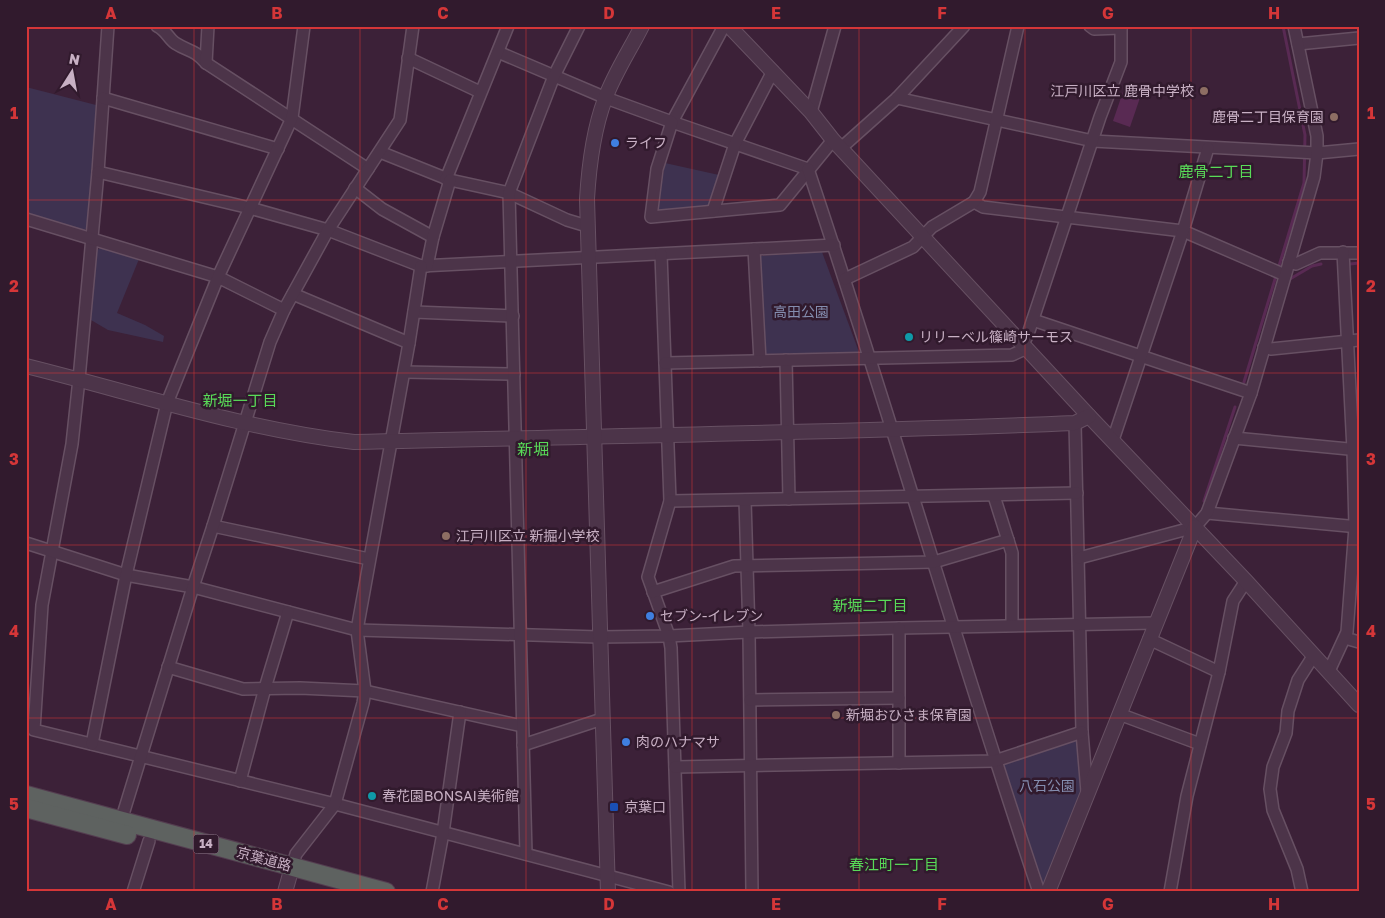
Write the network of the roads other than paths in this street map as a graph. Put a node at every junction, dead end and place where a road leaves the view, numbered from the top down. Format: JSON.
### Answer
{"nodes":[{"id":1,"x":108,"y":26,"type":"edge"},
{"id":2,"x":158,"y":26,"type":"edge"},
{"id":3,"x":208,"y":26,"type":"edge"},
{"id":4,"x":304,"y":26,"type":"edge"},
{"id":5,"x":413,"y":26,"type":"edge"},
{"id":6,"x":508,"y":26,"type":"edge"},
{"id":7,"x":579,"y":26,"type":"edge"},
{"id":8,"x":724,"y":26,"type":"edge"},
{"id":9,"x":729,"y":26,"type":"edge"},
{"id":10,"x":835,"y":26,"type":"edge"},
{"id":11,"x":964,"y":26,"type":"edge"},
{"id":12,"x":1018,"y":26,"type":"edge"},
{"id":13,"x":1090,"y":26,"type":"edge"},
{"id":14,"x":1294,"y":26,"type":"edge"},
{"id":15,"x":1121,"y":27,"type":"edge"},
{"id":16,"x":638,"y":28,"type":"edge"},
{"id":17,"x":1359,"y":38,"type":"edge"},
{"id":18,"x":1298,"y":44,"type":"junction"},
{"id":19,"x":498,"y":52,"type":"junction"},
{"id":20,"x":408,"y":58,"type":"junction"},
{"id":21,"x":206,"y":63,"type":"junction"},
{"id":22,"x":772,"y":71,"type":"junction"},
{"id":23,"x":554,"y":76,"type":"junction"},
{"id":24,"x":480,"y":92,"type":"junction"},
{"id":25,"x":103,"y":98,"type":"junction"},
{"id":26,"x":606,"y":98,"type":"junction"},
{"id":27,"x":897,"y":98,"type":"junction"},
{"id":28,"x":811,"y":112,"type":"junction"},
{"id":29,"x":292,"y":118,"type":"junction"},
{"id":30,"x":997,"y":120,"type":"junction"},
{"id":31,"x":672,"y":122,"type":"junction"},
{"id":32,"x":1093,"y":141,"type":"junction"},
{"id":33,"x":735,"y":144,"type":"junction"},
{"id":34,"x":837,"y":144,"type":"junction"},
{"id":35,"x":1208,"y":148,"type":"junction"},
{"id":36,"x":278,"y":149,"type":"junction"},
{"id":37,"x":1359,"y":149,"type":"edge"},
{"id":38,"x":380,"y":152,"type":"junction"},
{"id":39,"x":1317,"y":153,"type":"junction"},
{"id":40,"x":368,"y":168,"type":"junction"},
{"id":41,"x":808,"y":169,"type":"junction"},
{"id":42,"x":98,"y":172,"type":"junction"},
{"id":43,"x":448,"y":180,"type":"junction"},
{"id":44,"x":355,"y":188,"type":"junction"},
{"id":45,"x":509,"y":192,"type":"junction"},
{"id":46,"x":974,"y":202,"type":"junction"},
{"id":47,"x":250,"y":208,"type":"junction"},
{"id":48,"x":713,"y":211,"type":"junction"},
{"id":49,"x":1067,"y":216,"type":"junction"},
{"id":50,"x":26,"y":219,"type":"edge"},
{"id":51,"x":587,"y":226,"type":"junction"},
{"id":52,"x":328,"y":230,"type":"junction"},
{"id":53,"x":1182,"y":230,"type":"junction"},
{"id":54,"x":432,"y":237,"type":"junction"},
{"id":55,"x":923,"y":237,"type":"junction"},
{"id":56,"x":92,"y":238,"type":"junction"},
{"id":57,"x":834,"y":245,"type":"junction"},
{"id":58,"x":754,"y":249,"type":"junction"},
{"id":59,"x":1343,"y":252,"type":"junction"},
{"id":60,"x":1359,"y":253,"type":"edge"},
{"id":61,"x":661,"y":254,"type":"junction"},
{"id":62,"x":588,"y":257,"type":"junction"},
{"id":63,"x":511,"y":262,"type":"junction"},
{"id":64,"x":1289,"y":262,"type":"junction"},
{"id":65,"x":424,"y":266,"type":"junction"},
{"id":66,"x":1285,"y":275,"type":"junction"},
{"id":67,"x":218,"y":277,"type":"junction"},
{"id":68,"x":845,"y":279,"type":"junction"},
{"id":69,"x":293,"y":294,"type":"junction"},
{"id":70,"x":284,"y":310,"type":"junction"},
{"id":71,"x":414,"y":312,"type":"junction"},
{"id":72,"x":512,"y":316,"type":"junction"},
{"id":73,"x":1033,"y":320,"type":"junction"},
{"id":74,"x":1353,"y":341,"type":"edge"},
{"id":75,"x":409,"y":343,"type":"junction"},
{"id":76,"x":1025,"y":346,"type":"junction"},
{"id":77,"x":1264,"y":347,"type":"junction"},
{"id":78,"x":1140,"y":356,"type":"junction"},
{"id":79,"x":870,"y":358,"type":"junction"},
{"id":80,"x":786,"y":360,"type":"junction"},
{"id":81,"x":760,"y":361,"type":"junction"},
{"id":82,"x":665,"y":363,"type":"junction"},
{"id":83,"x":26,"y":366,"type":"edge"},
{"id":84,"x":404,"y":372,"type":"junction"},
{"id":85,"x":514,"y":374,"type":"junction"},
{"id":86,"x":79,"y":379,"type":"junction"},
{"id":87,"x":1251,"y":393,"type":"junction"},
{"id":88,"x":167,"y":403,"type":"junction"},
{"id":89,"x":1089,"y":416,"type":"junction"},
{"id":90,"x":1075,"y":423,"type":"junction"},
{"id":91,"x":245,"y":424,"type":"junction"},
{"id":92,"x":892,"y":430,"type":"junction"},
{"id":93,"x":788,"y":431,"type":"junction"},
{"id":94,"x":667,"y":434,"type":"junction"},
{"id":95,"x":594,"y":436,"type":"junction"},
{"id":96,"x":514,"y":437,"type":"junction"},
{"id":97,"x":1234,"y":438,"type":"junction"},
{"id":98,"x":1113,"y":440,"type":"junction"},
{"id":99,"x":392,"y":441,"type":"junction"},
{"id":100,"x":1356,"y":450,"type":"edge"},
{"id":101,"x":1077,"y":493,"type":"junction"},
{"id":102,"x":994,"y":496,"type":"junction"},
{"id":103,"x":913,"y":497,"type":"junction"},
{"id":104,"x":789,"y":499,"type":"junction"},
{"id":105,"x":744,"y":500,"type":"junction"},
{"id":106,"x":670,"y":501,"type":"junction"},
{"id":107,"x":1208,"y":513,"type":"junction"},
{"id":108,"x":213,"y":526,"type":"junction"},
{"id":109,"x":1195,"y":526,"type":"junction"},
{"id":110,"x":1357,"y":527,"type":"edge"},
{"id":111,"x":1008,"y":540,"type":"junction"},
{"id":112,"x":26,"y":543,"type":"edge"},
{"id":113,"x":52,"y":552,"type":"junction"},
{"id":114,"x":1079,"y":558,"type":"junction"},
{"id":115,"x":368,"y":559,"type":"junction"},
{"id":116,"x":934,"y":562,"type":"junction"},
{"id":117,"x":748,"y":567,"type":"junction"},
{"id":118,"x":126,"y":575,"type":"junction"},
{"id":119,"x":1246,"y":580,"type":"junction"},
{"id":120,"x":1355,"y":585,"type":"edge"},
{"id":121,"x":193,"y":587,"type":"junction"},
{"id":122,"x":653,"y":592,"type":"junction"},
{"id":123,"x":288,"y":612,"type":"junction"},
{"id":124,"x":1155,"y":624,"type":"junction"},
{"id":125,"x":1012,"y":625,"type":"junction"},
{"id":126,"x":1081,"y":625,"type":"junction"},
{"id":127,"x":954,"y":627,"type":"junction"},
{"id":128,"x":899,"y":628,"type":"junction"},
{"id":129,"x":357,"y":630,"type":"junction"},
{"id":130,"x":749,"y":632,"type":"junction"},
{"id":131,"x":520,"y":634,"type":"junction"},
{"id":132,"x":669,"y":636,"type":"junction"},
{"id":133,"x":599,"y":637,"type":"junction"},
{"id":134,"x":1345,"y":638,"type":"junction"},
{"id":135,"x":1149,"y":639,"type":"junction"},
{"id":136,"x":1359,"y":642,"type":"edge"},
{"id":137,"x":1314,"y":655,"type":"junction"},
{"id":138,"x":168,"y":667,"type":"junction"},
{"id":139,"x":1329,"y":671,"type":"junction"},
{"id":140,"x":1219,"y":672,"type":"junction"},
{"id":141,"x":32,"y":676,"type":"edge"},
{"id":142,"x":265,"y":688,"type":"junction"},
{"id":143,"x":364,"y":691,"type":"junction"},
{"id":144,"x":899,"y":698,"type":"junction"},
{"id":145,"x":750,"y":700,"type":"junction"},
{"id":146,"x":1359,"y":705,"type":"edge"},
{"id":147,"x":460,"y":712,"type":"junction"},
{"id":148,"x":1119,"y":714,"type":"junction"},
{"id":149,"x":602,"y":719,"type":"junction"},
{"id":150,"x":522,"y":726,"type":"junction"},
{"id":151,"x":1082,"y":732,"type":"junction"},
{"id":152,"x":92,"y":744,"type":"junction"},
{"id":153,"x":1200,"y":744,"type":"junction"},
{"id":154,"x":523,"y":745,"type":"junction"},
{"id":155,"x":142,"y":756,"type":"junction"},
{"id":156,"x":995,"y":761,"type":"junction"},
{"id":157,"x":899,"y":763,"type":"junction"},
{"id":158,"x":751,"y":766,"type":"junction"},
{"id":159,"x":675,"y":767,"type":"junction"},
{"id":160,"x":240,"y":780,"type":"junction"},
{"id":161,"x":1087,"y":792,"type":"junction"},
{"id":162,"x":26,"y":796,"type":"edge"},
{"id":163,"x":335,"y":804,"type":"junction"},
{"id":164,"x":26,"y":808,"type":"edge"},
{"id":165,"x":121,"y":821,"type":"junction"},
{"id":166,"x":443,"y":833,"type":"junction"},
{"id":167,"x":149,"y":841,"type":"junction"},
{"id":168,"x":526,"y":854,"type":"junction"},
{"id":169,"x":607,"y":875,"type":"junction"},
{"id":170,"x":288,"y":879,"type":"edge"},
{"id":171,"x":133,"y":892,"type":"edge"},
{"id":172,"x":340,"y":892,"type":"edge"},
{"id":173,"x":386,"y":892,"type":"edge"},
{"id":174,"x":432,"y":892,"type":"edge"},
{"id":175,"x":608,"y":892,"type":"edge"},
{"id":176,"x":669,"y":892,"type":"edge"},
{"id":177,"x":679,"y":892,"type":"edge"},
{"id":178,"x":752,"y":892,"type":"edge"},
{"id":179,"x":1039,"y":892,"type":"edge"},
{"id":180,"x":1048,"y":892,"type":"edge"},
{"id":181,"x":1170,"y":892,"type":"edge"},
{"id":182,"x":1302,"y":892,"type":"edge"}],
"edges":[{"from":1,"to":25,"type":"street"},
{"from":2,"to":21,"type":"street"},
{"from":3,"to":21,"type":"street"},
{"from":4,"to":29,"type":"street"},
{"from":5,"to":20,"type":"street"},
{"from":6,"to":19,"type":"street"},
{"from":7,"to":23,"type":"street"},
{"from":8,"to":31,"type":"street"},
{"from":9,"to":22,"type":"street"},
{"from":10,"to":28,"type":"street"},
{"from":11,"to":27,"type":"street"},
{"from":12,"to":30,"type":"street"},
{"from":13,"to":15,"type":"street"},
{"from":14,"to":18,"type":"street"},
{"from":15,"to":32,"type":"street"},
{"from":16,"to":26,"type":"street"},
{"from":17,"to":18,"type":"street"},
{"from":18,"to":39,"type":"street"},
{"from":19,"to":23,"type":"street"},
{"from":19,"to":24,"type":"street"},
{"from":20,"to":24,"type":"street"},
{"from":20,"to":38,"type":"street"},
{"from":21,"to":29,"type":"street"},
{"from":22,"to":28,"type":"street"},
{"from":22,"to":33,"type":"street"},
{"from":23,"to":26,"type":"street"},
{"from":23,"to":45,"type":"street"},
{"from":24,"to":43,"type":"street"},
{"from":25,"to":36,"type":"street"},
{"from":25,"to":42,"type":"street"},
{"from":26,"to":31,"type":"street"},
{"from":26,"to":51,"type":"street"},
{"from":27,"to":30,"type":"street"},
{"from":27,"to":34,"type":"street"},
{"from":28,"to":34,"type":"street"},
{"from":29,"to":36,"type":"street"},
{"from":29,"to":40,"type":"street"},
{"from":30,"to":32,"type":"street"},
{"from":30,"to":46,"type":"street"},
{"from":31,"to":33,"type":"street"},
{"from":31,"to":48,"type":"street"},
{"from":32,"to":35,"type":"street"},
{"from":32,"to":49,"type":"street"},
{"from":33,"to":41,"type":"street"},
{"from":33,"to":48,"type":"street"},
{"from":34,"to":41,"type":"street"},
{"from":34,"to":55,"type":"street"},
{"from":35,"to":39,"type":"street"},
{"from":35,"to":53,"type":"street"},
{"from":36,"to":47,"type":"street"},
{"from":37,"to":39,"type":"street"},
{"from":38,"to":40,"type":"street"},
{"from":38,"to":43,"type":"street"},
{"from":39,"to":64,"type":"street"},
{"from":40,"to":44,"type":"street"},
{"from":41,"to":48,"type":"street"},
{"from":41,"to":57,"type":"street"},
{"from":42,"to":47,"type":"street"},
{"from":42,"to":56,"type":"street"},
{"from":43,"to":45,"type":"street"},
{"from":43,"to":54,"type":"street"},
{"from":44,"to":52,"type":"street"},
{"from":44,"to":54,"type":"street"},
{"from":45,"to":51,"type":"street"},
{"from":45,"to":63,"type":"street"},
{"from":46,"to":49,"type":"street"},
{"from":46,"to":55,"type":"street"},
{"from":47,"to":52,"type":"street"},
{"from":47,"to":67,"type":"street"},
{"from":49,"to":53,"type":"street"},
{"from":49,"to":73,"type":"street"},
{"from":50,"to":56,"type":"street"},
{"from":51,"to":62,"type":"street"},
{"from":52,"to":65,"type":"street"},
{"from":52,"to":69,"type":"street"},
{"from":53,"to":66,"type":"street"},
{"from":53,"to":78,"type":"street"},
{"from":54,"to":65,"type":"street"},
{"from":55,"to":68,"type":"street"},
{"from":55,"to":76,"type":"street"},
{"from":56,"to":67,"type":"street"},
{"from":56,"to":86,"type":"street"},
{"from":57,"to":58,"type":"street"},
{"from":57,"to":68,"type":"street"},
{"from":58,"to":61,"type":"street"},
{"from":58,"to":81,"type":"street"},
{"from":59,"to":60,"type":"street"},
{"from":59,"to":64,"type":"street"},
{"from":59,"to":74,"type":"street"},
{"from":61,"to":62,"type":"street"},
{"from":61,"to":82,"type":"street"},
{"from":62,"to":63,"type":"street"},
{"from":62,"to":95,"type":"street"},
{"from":63,"to":65,"type":"street"},
{"from":63,"to":72,"type":"street"},
{"from":64,"to":66,"type":"street"},
{"from":65,"to":71,"type":"street"},
{"from":66,"to":77,"type":"street"},
{"from":67,"to":70,"type":"street"},
{"from":67,"to":88,"type":"street"},
{"from":68,"to":79,"type":"street"},
{"from":69,"to":70,"type":"street"},
{"from":69,"to":75,"type":"street"},
{"from":70,"to":91,"type":"street"},
{"from":71,"to":72,"type":"street"},
{"from":71,"to":75,"type":"street"},
{"from":72,"to":85,"type":"street"},
{"from":73,"to":76,"type":"street"},
{"from":73,"to":78,"type":"street"},
{"from":74,"to":77,"type":"street"},
{"from":74,"to":100,"type":"street"},
{"from":75,"to":84,"type":"street"},
{"from":76,"to":79,"type":"street"},
{"from":76,"to":89,"type":"street"},
{"from":77,"to":87,"type":"street"},
{"from":78,"to":87,"type":"street"},
{"from":78,"to":98,"type":"street"},
{"from":79,"to":80,"type":"street"},
{"from":79,"to":92,"type":"street"},
{"from":80,"to":81,"type":"street"},
{"from":80,"to":93,"type":"street"},
{"from":81,"to":82,"type":"street"},
{"from":82,"to":94,"type":"street"},
{"from":83,"to":86,"type":"street"},
{"from":84,"to":85,"type":"street"},
{"from":84,"to":99,"type":"street"},
{"from":85,"to":96,"type":"street"},
{"from":86,"to":88,"type":"street"},
{"from":86,"to":113,"type":"street"},
{"from":87,"to":97,"type":"street"},
{"from":88,"to":91,"type":"street"},
{"from":88,"to":118,"type":"street"},
{"from":89,"to":90,"type":"street"},
{"from":89,"to":98,"type":"street"},
{"from":90,"to":92,"type":"street"},
{"from":90,"to":101,"type":"street"},
{"from":91,"to":99,"type":"street"},
{"from":91,"to":108,"type":"street"},
{"from":92,"to":93,"type":"street"},
{"from":92,"to":103,"type":"street"},
{"from":93,"to":94,"type":"street"},
{"from":93,"to":104,"type":"street"},
{"from":94,"to":95,"type":"street"},
{"from":94,"to":106,"type":"street"},
{"from":95,"to":96,"type":"street"},
{"from":95,"to":133,"type":"street"},
{"from":96,"to":99,"type":"street"},
{"from":96,"to":131,"type":"street"},
{"from":97,"to":100,"type":"street"},
{"from":97,"to":107,"type":"street"},
{"from":98,"to":109,"type":"street"},
{"from":99,"to":115,"type":"street"},
{"from":100,"to":110,"type":"street"},
{"from":101,"to":102,"type":"street"},
{"from":101,"to":114,"type":"street"},
{"from":102,"to":103,"type":"street"},
{"from":102,"to":111,"type":"street"},
{"from":103,"to":104,"type":"street"},
{"from":103,"to":116,"type":"street"},
{"from":104,"to":105,"type":"street"},
{"from":105,"to":106,"type":"street"},
{"from":105,"to":117,"type":"street"},
{"from":106,"to":122,"type":"street"},
{"from":107,"to":109,"type":"street"},
{"from":107,"to":110,"type":"street"},
{"from":108,"to":115,"type":"street"},
{"from":108,"to":121,"type":"street"},
{"from":109,"to":114,"type":"street"},
{"from":109,"to":119,"type":"street"},
{"from":109,"to":124,"type":"street"},
{"from":110,"to":120,"type":"street"},
{"from":111,"to":116,"type":"street"},
{"from":111,"to":125,"type":"street"},
{"from":112,"to":113,"type":"street"},
{"from":113,"to":118,"type":"street"},
{"from":113,"to":141,"type":"street"},
{"from":114,"to":126,"type":"street"},
{"from":115,"to":129,"type":"street"},
{"from":116,"to":117,"type":"street"},
{"from":116,"to":127,"type":"street"},
{"from":117,"to":122,"type":"street"},
{"from":117,"to":130,"type":"street"},
{"from":118,"to":121,"type":"street"},
{"from":118,"to":152,"type":"street"},
{"from":119,"to":137,"type":"street"},
{"from":119,"to":140,"type":"street"},
{"from":120,"to":134,"type":"street"},
{"from":121,"to":123,"type":"street"},
{"from":121,"to":138,"type":"street"},
{"from":122,"to":132,"type":"street"},
{"from":123,"to":129,"type":"street"},
{"from":123,"to":142,"type":"street"},
{"from":124,"to":126,"type":"street"},
{"from":124,"to":135,"type":"street"},
{"from":125,"to":126,"type":"street"},
{"from":125,"to":127,"type":"street"},
{"from":126,"to":151,"type":"street"},
{"from":127,"to":128,"type":"street"},
{"from":127,"to":156,"type":"street"},
{"from":128,"to":130,"type":"street"},
{"from":128,"to":144,"type":"street"},
{"from":129,"to":131,"type":"street"},
{"from":129,"to":143,"type":"street"},
{"from":130,"to":132,"type":"street"},
{"from":130,"to":145,"type":"street"},
{"from":131,"to":133,"type":"street"},
{"from":131,"to":150,"type":"street"},
{"from":132,"to":133,"type":"street"},
{"from":132,"to":159,"type":"street"},
{"from":133,"to":149,"type":"street"},
{"from":134,"to":136,"type":"street"},
{"from":134,"to":139,"type":"street"},
{"from":135,"to":140,"type":"street"},
{"from":135,"to":148,"type":"street"},
{"from":137,"to":139,"type":"street"},
{"from":137,"to":182,"type":"street"},
{"from":138,"to":142,"type":"street"},
{"from":138,"to":155,"type":"street"},
{"from":139,"to":146,"type":"street"},
{"from":140,"to":153,"type":"street"},
{"from":141,"to":152,"type":"street"},
{"from":142,"to":143,"type":"street"},
{"from":142,"to":160,"type":"street"},
{"from":143,"to":147,"type":"street"},
{"from":143,"to":163,"type":"street"},
{"from":144,"to":145,"type":"street"},
{"from":144,"to":157,"type":"street"},
{"from":145,"to":158,"type":"street"},
{"from":147,"to":150,"type":"street"},
{"from":147,"to":166,"type":"street"},
{"from":148,"to":153,"type":"street"},
{"from":148,"to":161,"type":"street"},
{"from":149,"to":154,"type":"street"},
{"from":149,"to":169,"type":"street"},
{"from":150,"to":154,"type":"street"},
{"from":151,"to":156,"type":"street"},
{"from":151,"to":161,"type":"street"},
{"from":152,"to":155,"type":"street"},
{"from":153,"to":181,"type":"street"},
{"from":154,"to":168,"type":"street"},
{"from":155,"to":160,"type":"street"},
{"from":155,"to":165,"type":"street"},
{"from":156,"to":157,"type":"street"},
{"from":156,"to":179,"type":"street"},
{"from":157,"to":158,"type":"street"},
{"from":158,"to":159,"type":"street"},
{"from":158,"to":178,"type":"street"},
{"from":159,"to":177,"type":"street"},
{"from":160,"to":163,"type":"street"},
{"from":161,"to":180,"type":"street"},
{"from":162,"to":165,"type":"highway","name":"京葉道路","number":"14"},
{"from":163,"to":166,"type":"street"},
{"from":163,"to":170,"type":"street"},
{"from":164,"to":167,"type":"highway","name":"京葉道路","number":"14"},
{"from":165,"to":170,"type":"highway","name":"京葉道路","number":"14"},
{"from":166,"to":168,"type":"street"},
{"from":166,"to":174,"type":"street"},
{"from":167,"to":170,"type":"highway","name":"京葉道路","number":"14"},
{"from":167,"to":171,"type":"street"},
{"from":168,"to":169,"type":"street"},
{"from":169,"to":175,"type":"street"},
{"from":169,"to":176,"type":"street"},
{"from":170,"to":172,"type":"highway","name":"京葉道路","number":"14"},
{"from":170,"to":173,"type":"highway","name":"京葉道路","number":"14"}]}
